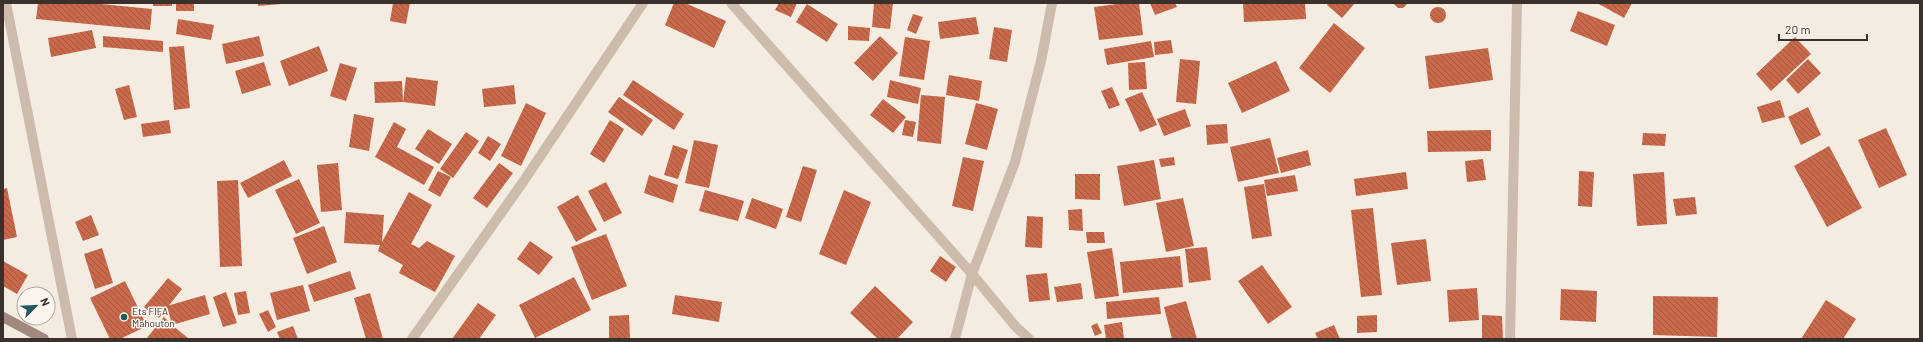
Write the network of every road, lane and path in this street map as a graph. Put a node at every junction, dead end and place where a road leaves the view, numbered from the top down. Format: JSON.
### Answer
{"nodes":[{"id":1,"x":6,"y":3,"type":"edge"},
{"id":2,"x":644,"y":3,"type":"edge"},
{"id":3,"x":731,"y":3,"type":"edge"},
{"id":4,"x":1052,"y":3,"type":"edge"},
{"id":5,"x":1517,"y":3,"type":"edge"},
{"id":6,"x":972,"y":274,"type":"junction"},
{"id":7,"x":3,"y":317,"type":"edge"},
{"id":8,"x":44,"y":339,"type":"edge"},
{"id":9,"x":72,"y":339,"type":"edge"},
{"id":10,"x":412,"y":339,"type":"edge"},
{"id":11,"x":955,"y":339,"type":"edge"},
{"id":12,"x":1029,"y":339,"type":"edge"},
{"id":13,"x":1510,"y":339,"type":"edge"}],
"edges":[{"from":1,"to":9,"type":"street"},
{"from":2,"to":10,"type":"street"},
{"from":3,"to":6,"type":"street"},
{"from":4,"to":6,"type":"street"},
{"from":5,"to":13,"type":"street"},
{"from":6,"to":11,"type":"street"},
{"from":6,"to":12,"type":"street"},
{"from":7,"to":8,"type":"street"}]}
